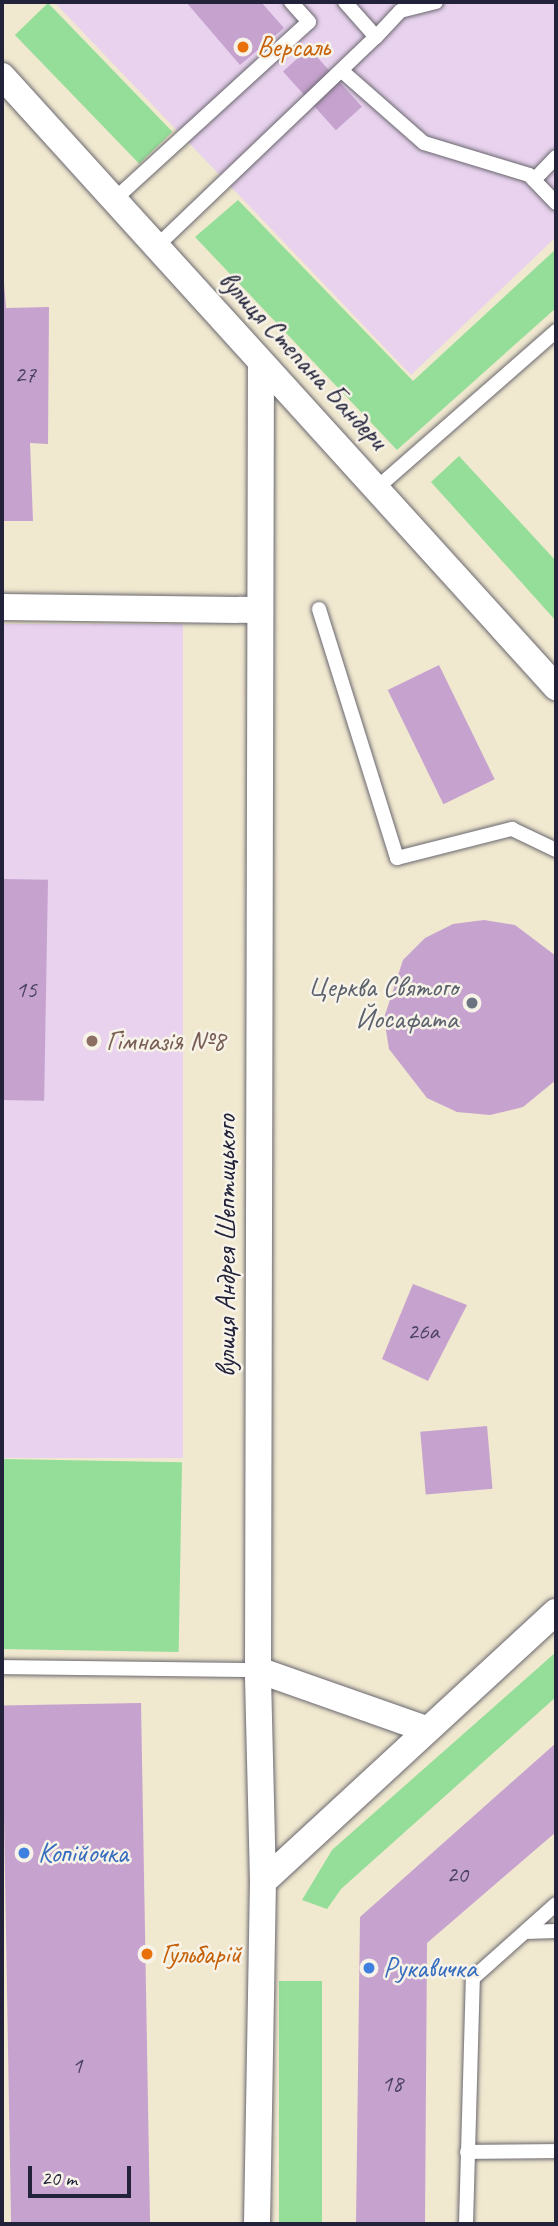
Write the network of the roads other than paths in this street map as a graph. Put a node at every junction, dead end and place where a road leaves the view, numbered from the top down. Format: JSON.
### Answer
{"nodes":[{"id":1,"x":291,"y":2,"type":"edge"},
{"id":2,"x":345,"y":2,"type":"edge"},
{"id":3,"x":436,"y":2,"type":"edge"},
{"id":4,"x":376,"y":37,"type":"junction"},
{"id":5,"x":342,"y":71,"type":"junction"},
{"id":6,"x":2,"y":76,"type":"edge"},
{"id":7,"x":556,"y":157,"type":"edge"},
{"id":8,"x":534,"y":180,"type":"junction"},
{"id":9,"x":116,"y":198,"type":"junction"},
{"id":10,"x":556,"y":203,"type":"edge"},
{"id":11,"x":158,"y":245,"type":"junction"},
{"id":12,"x":556,"y":331,"type":"edge"},
{"id":13,"x":261,"y":366,"type":"junction"},
{"id":14,"x":378,"y":487,"type":"junction"},
{"id":15,"x":2,"y":607,"type":"edge"},
{"id":16,"x":319,"y":609,"type":"dead end"},
{"id":17,"x":257,"y":610,"type":"junction"},
{"id":18,"x":556,"y":687,"type":"edge"},
{"id":19,"x":556,"y":850,"type":"edge"},
{"id":20,"x":556,"y":1612,"type":"edge"},
{"id":21,"x":2,"y":1667,"type":"edge"},
{"id":22,"x":258,"y":1670,"type":"junction"},
{"id":23,"x":426,"y":1729,"type":"junction"},
{"id":24,"x":263,"y":1882,"type":"junction"},
{"id":25,"x":556,"y":1904,"type":"edge"},
{"id":26,"x":556,"y":1931,"type":"edge"},
{"id":27,"x":526,"y":1932,"type":"junction"},
{"id":28,"x":556,"y":2151,"type":"edge"},
{"id":29,"x":467,"y":2152,"type":"junction"},
{"id":30,"x":257,"y":2224,"type":"edge"},
{"id":31,"x":466,"y":2224,"type":"edge"}],
"edges":[{"from":1,"to":9,"type":"lane"},
{"from":2,"to":4,"type":"lane"},
{"from":3,"to":4,"type":"lane"},
{"from":4,"to":5,"type":"lane"},
{"from":5,"to":8,"type":"lane"},
{"from":5,"to":11,"type":"lane"},
{"from":6,"to":9,"type":"street","name":"вулиця Степана Бандери"},
{"from":7,"to":8,"type":"lane"},
{"from":8,"to":10,"type":"lane"},
{"from":9,"to":11,"type":"street","name":"вулиця Степана Бандери"},
{"from":11,"to":13,"type":"street","name":"вулиця Степана Бандери"},
{"from":12,"to":14,"type":"lane"},
{"from":13,"to":14,"type":"street","name":"вулиця Степана Бандери"},
{"from":13,"to":17,"type":"street","name":"вулиця Андрея Шептицького"},
{"from":14,"to":18,"type":"street","name":"вулиця Степана Бандери"},
{"from":15,"to":17,"type":"street"},
{"from":16,"to":19,"type":"lane"},
{"from":17,"to":22,"type":"street","name":"вулиця Андрея Шептицького"},
{"from":20,"to":23,"type":"street"},
{"from":21,"to":22,"type":"lane"},
{"from":22,"to":23,"type":"street"},
{"from":22,"to":24,"type":"street","name":"вулиця Андрея Шептицького"},
{"from":23,"to":24,"type":"street"},
{"from":24,"to":30,"type":"street","name":"вулиця Андрея Шептицького"},
{"from":25,"to":27,"type":"lane"},
{"from":26,"to":27,"type":"lane"},
{"from":27,"to":29,"type":"lane"},
{"from":28,"to":29,"type":"lane"},
{"from":29,"to":31,"type":"lane"}]}
